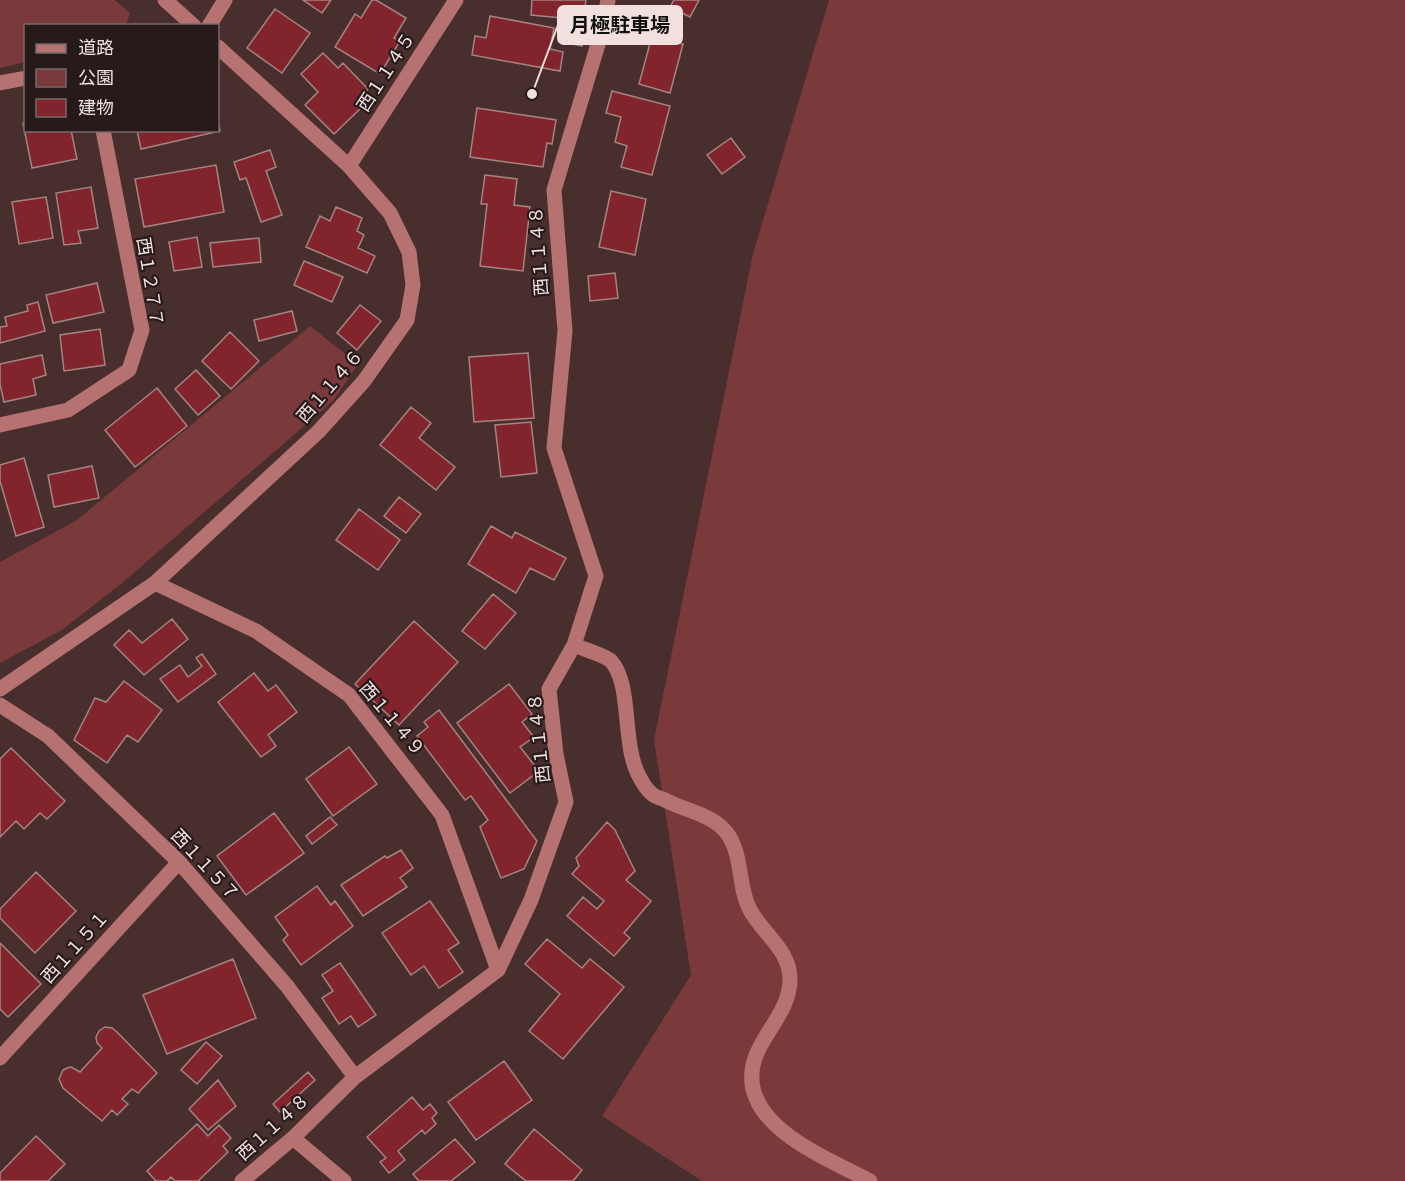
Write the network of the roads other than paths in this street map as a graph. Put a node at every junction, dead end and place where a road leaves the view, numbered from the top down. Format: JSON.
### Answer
{"nodes":[{"id":1,"x":165,"y":0,"type":"edge"},
{"id":2,"x":225,"y":0,"type":"edge"},
{"id":3,"x":456,"y":0,"type":"edge"},
{"id":4,"x":608,"y":0,"type":"edge"},
{"id":5,"x":192,"y":24,"type":"edge"},
{"id":6,"x":210,"y":24,"type":"edge"},
{"id":7,"x":219,"y":48,"type":"edge"},
{"id":8,"x":24,"y":78,"type":"edge"},
{"id":9,"x":0,"y":83,"type":"edge"},
{"id":10,"x":103,"y":132,"type":"edge"},
{"id":11,"x":349,"y":166,"type":"junction"},
{"id":12,"x":0,"y":425,"type":"edge"},
{"id":13,"x":155,"y":583,"type":"junction"},
{"id":14,"x":573,"y":645,"type":"junction"},
{"id":15,"x":0,"y":689,"type":"edge"},
{"id":16,"x":0,"y":705,"type":"edge"},
{"id":17,"x":179,"y":862,"type":"junction"},
{"id":18,"x":498,"y":970,"type":"junction"},
{"id":19,"x":0,"y":1058,"type":"edge"},
{"id":20,"x":356,"y":1077,"type":"junction"},
{"id":21,"x":293,"y":1138,"type":"junction"},
{"id":22,"x":242,"y":1181,"type":"edge"},
{"id":23,"x":344,"y":1181,"type":"edge"},
{"id":24,"x":870,"y":1181,"type":"edge"}],
"edges":[{"from":1,"to":5,"type":"street"},
{"from":2,"to":6,"type":"street"},
{"from":3,"to":11,"type":"street","name":"西１１４５"},
{"from":4,"to":14,"type":"street","name":"西１１４８"},
{"from":7,"to":11,"type":"street","name":"西１１４６"},
{"from":8,"to":9,"type":"street"},
{"from":10,"to":12,"type":"street","name":"西１２７７"},
{"from":11,"to":13,"type":"street","name":"西１１４６"},
{"from":13,"to":15,"type":"street","name":"西１１４６"},
{"from":13,"to":18,"type":"street","name":"西１１４９"},
{"from":14,"to":18,"type":"street","name":"西１１４８"},
{"from":14,"to":24,"type":"street"},
{"from":16,"to":17,"type":"street","name":"西１１５７"},
{"from":17,"to":19,"type":"street","name":"西１１５１"},
{"from":17,"to":20,"type":"street","name":"西１１５７"},
{"from":18,"to":20,"type":"street","name":"西１１４８"},
{"from":20,"to":21,"type":"street","name":"西１１４８"},
{"from":21,"to":22,"type":"street","name":"西１１４８"},
{"from":21,"to":23,"type":"street"}]}
